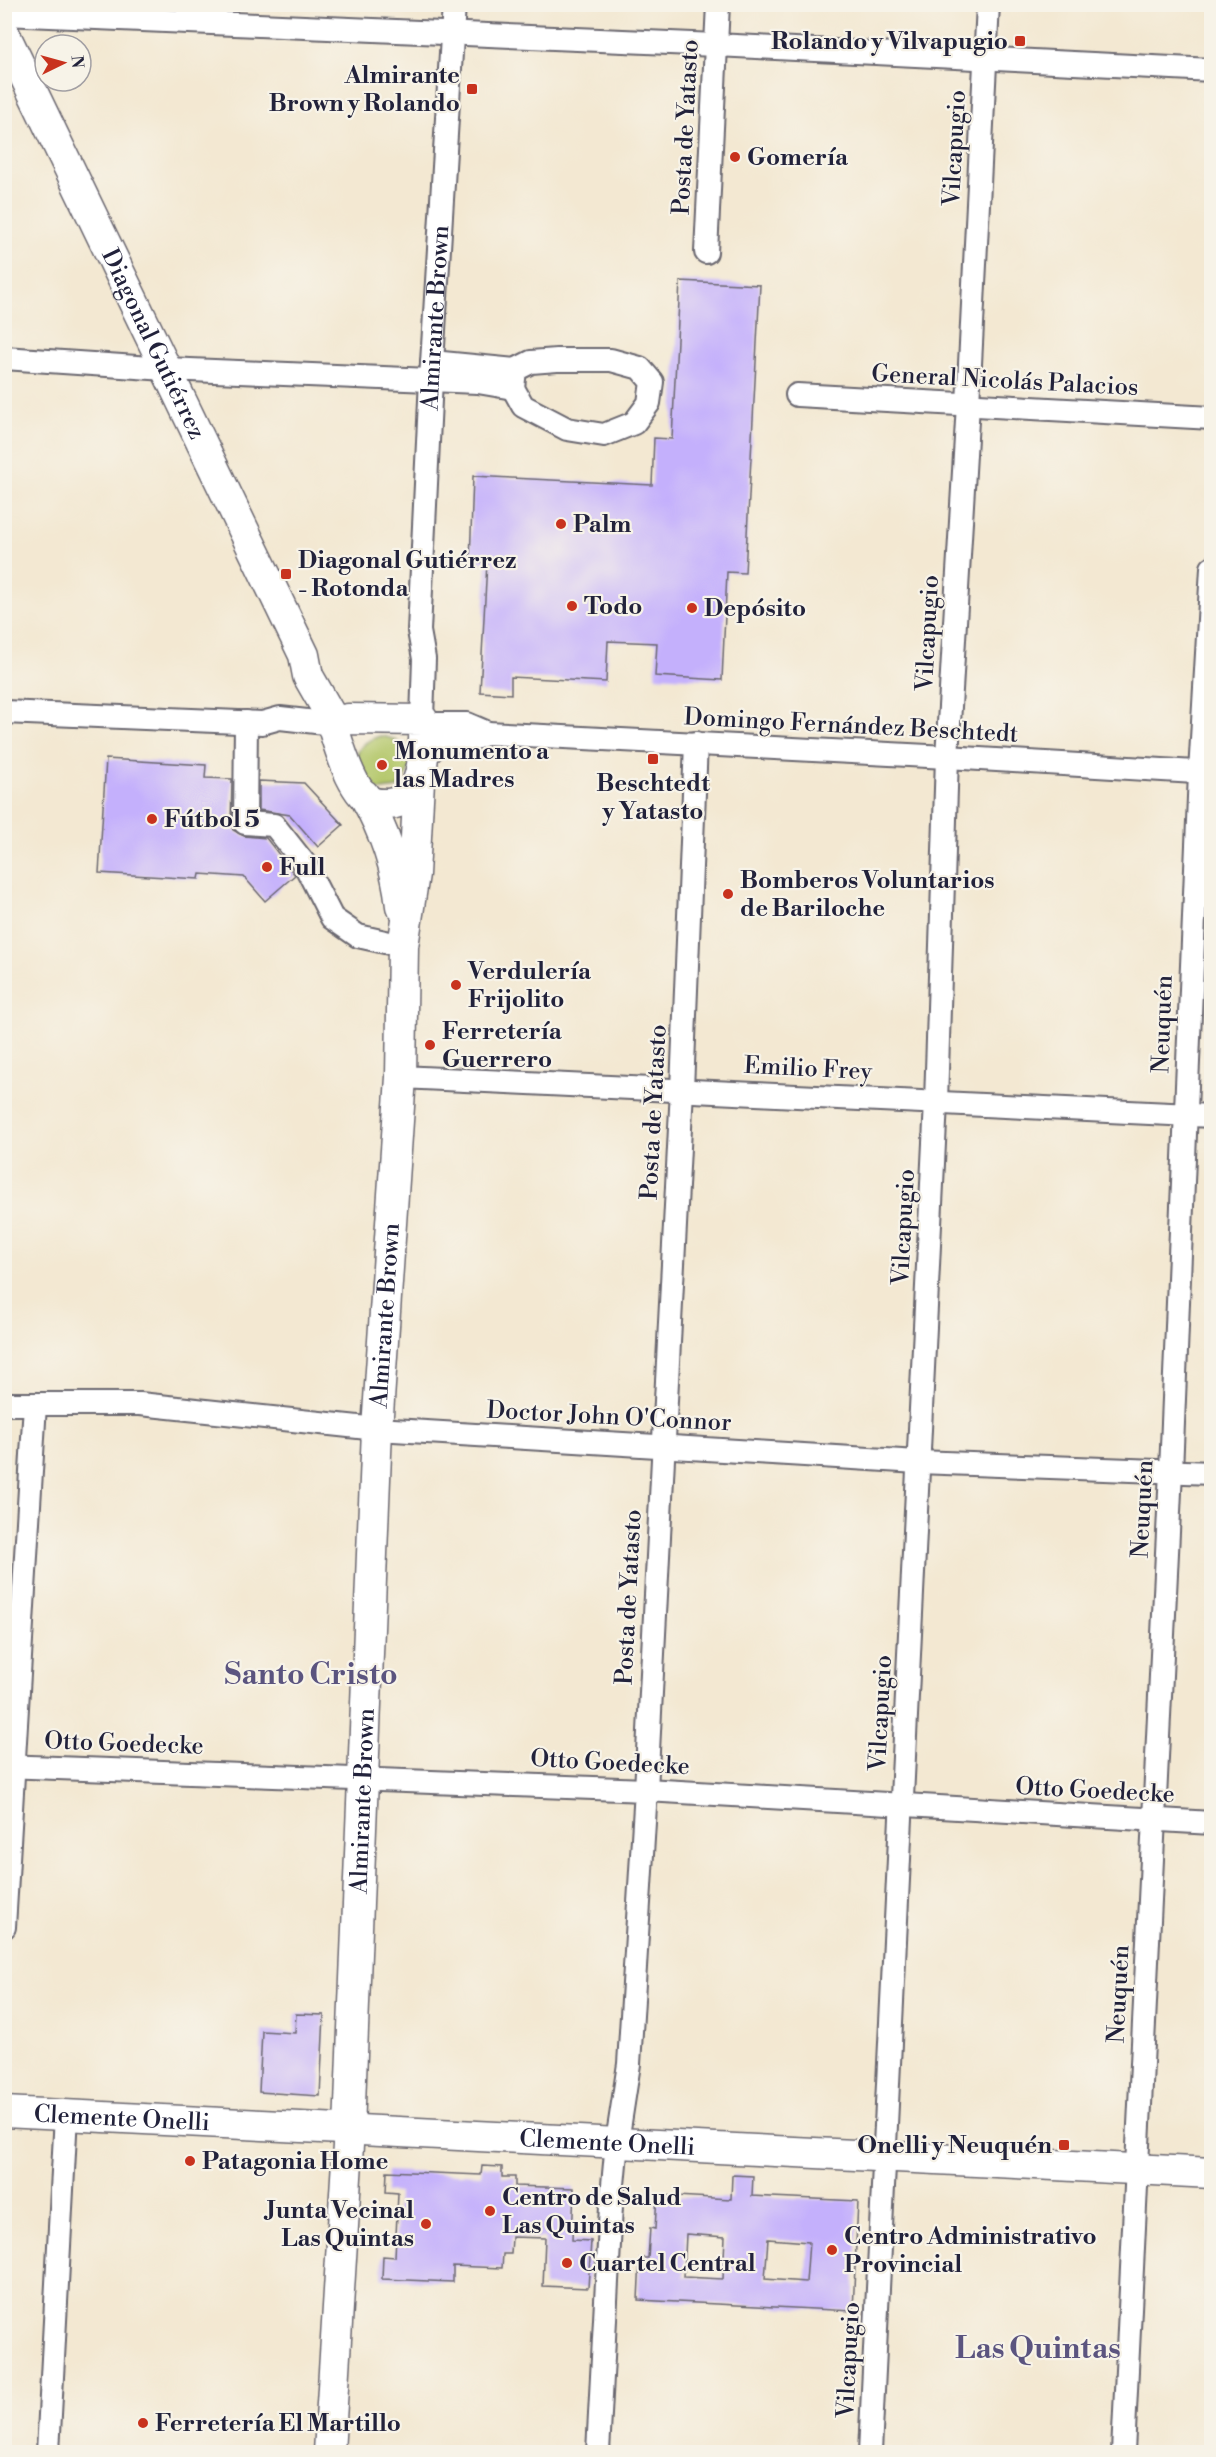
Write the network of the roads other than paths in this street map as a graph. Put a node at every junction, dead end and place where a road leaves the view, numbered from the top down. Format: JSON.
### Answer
{"nodes":[{"id":1,"x":454,"y":4,"type":"edge"},
{"id":2,"x":718,"y":4,"type":"edge"},
{"id":3,"x":988,"y":4,"type":"edge"},
{"id":4,"x":4,"y":14,"type":"edge"},
{"id":5,"x":4,"y":33,"type":"edge"},
{"id":6,"x":452,"y":33,"type":"junction"},
{"id":7,"x":716,"y":45,"type":"junction"},
{"id":8,"x":986,"y":59,"type":"junction"},
{"id":9,"x":1212,"y":70,"type":"edge"},
{"id":10,"x":706,"y":252,"type":"dead end"},
{"id":11,"x":4,"y":358,"type":"edge"},
{"id":12,"x":166,"y":369,"type":"junction"},
{"id":13,"x":432,"y":371,"type":"junction"},
{"id":14,"x":514,"y":379,"type":"junction"},
{"id":15,"x":796,"y":396,"type":"dead end"},
{"id":16,"x":968,"y":404,"type":"junction"},
{"id":17,"x":1212,"y":418,"type":"edge"},
{"id":18,"x":1212,"y":568,"type":"edge"},
{"id":19,"x":419,"y":631,"type":"junction"},
{"id":20,"x":4,"y":712,"type":"edge"},
{"id":21,"x":392,"y":719,"type":"junction"},
{"id":22,"x":339,"y":722,"type":"junction"},
{"id":23,"x":423,"y":722,"type":"junction"},
{"id":24,"x":254,"y":723,"type":"junction"},
{"id":25,"x":488,"y":733,"type":"junction"},
{"id":26,"x":696,"y":743,"type":"junction"},
{"id":27,"x":947,"y":757,"type":"junction"},
{"id":28,"x":344,"y":760,"type":"junction"},
{"id":29,"x":421,"y":770,"type":"junction"},
{"id":30,"x":1206,"y":773,"type":"edge"},
{"id":31,"x":364,"y":795,"type":"junction"},
{"id":32,"x":403,"y":939,"type":"junction"},
{"id":33,"x":401,"y":1077,"type":"junction"},
{"id":34,"x":682,"y":1089,"type":"junction"},
{"id":35,"x":936,"y":1102,"type":"junction"},
{"id":36,"x":1185,"y":1114,"type":"junction"},
{"id":37,"x":1212,"y":1116,"type":"edge"},
{"id":38,"x":4,"y":1404,"type":"edge"},
{"id":39,"x":34,"y":1404,"type":"junction"},
{"id":40,"x":377,"y":1430,"type":"junction"},
{"id":41,"x":662,"y":1445,"type":"junction"},
{"id":42,"x":918,"y":1462,"type":"junction"},
{"id":43,"x":1171,"y":1471,"type":"junction"},
{"id":44,"x":1212,"y":1473,"type":"edge"},
{"id":45,"x":9,"y":1766,"type":"edge"},
{"id":46,"x":362,"y":1779,"type":"junction"},
{"id":47,"x":646,"y":1790,"type":"junction"},
{"id":48,"x":903,"y":1806,"type":"junction"},
{"id":49,"x":1154,"y":1821,"type":"junction"},
{"id":50,"x":1212,"y":1823,"type":"edge"},
{"id":51,"x":4,"y":1927,"type":"edge"},
{"id":52,"x":4,"y":2112,"type":"edge"},
{"id":53,"x":66,"y":2115,"type":"junction"},
{"id":54,"x":349,"y":2129,"type":"junction"},
{"id":55,"x":617,"y":2142,"type":"junction"},
{"id":56,"x":884,"y":2156,"type":"junction"},
{"id":57,"x":1137,"y":2169,"type":"junction"},
{"id":58,"x":1212,"y":2173,"type":"edge"},
{"id":59,"x":48,"y":2452,"type":"edge"},
{"id":60,"x":329,"y":2452,"type":"edge"},
{"id":61,"x":598,"y":2452,"type":"edge"},
{"id":62,"x":870,"y":2452,"type":"edge"},
{"id":63,"x":1123,"y":2452,"type":"edge"}],
"edges":[{"from":1,"to":6,"type":"street","name":"Almirante Brown"},
{"from":2,"to":7,"type":"street","name":"Posta de Yatasto"},
{"from":3,"to":8,"type":"street","name":"Vilcapugio"},
{"from":4,"to":6,"type":"street"},
{"from":5,"to":12,"type":"main road","name":"Diagonal Gutiérrez"},
{"from":6,"to":7,"type":"street"},
{"from":6,"to":13,"type":"street","name":"Almirante Brown"},
{"from":7,"to":8,"type":"street"},
{"from":7,"to":10,"type":"street","name":"Posta de Yatasto"},
{"from":8,"to":9,"type":"street"},
{"from":8,"to":16,"type":"street","name":"Vilcapugio"},
{"from":11,"to":12,"type":"street"},
{"from":12,"to":13,"type":"street"},
{"from":12,"to":22,"type":"main road","name":"Diagonal Gutiérrez"},
{"from":13,"to":14,"type":"street"},
{"from":13,"to":19,"type":"street","name":"Almirante Brown"},
{"from":14,"to":14,"type":"street"},
{"from":15,"to":16,"type":"street","name":"General Nicolás Palacios"},
{"from":16,"to":17,"type":"street","name":"General Nicolás Palacios"},
{"from":16,"to":27,"type":"street","name":"Vilcapugio"},
{"from":18,"to":30,"type":"street","name":"Neuquén"},
{"from":19,"to":21,"type":"street","name":"Almirante Brown"},
{"from":19,"to":23,"type":"street","name":"Almirante Brown"},
{"from":20,"to":24,"type":"street"},
{"from":21,"to":22,"type":"main road"},
{"from":21,"to":23,"type":"main road"},
{"from":22,"to":24,"type":"street"},
{"from":22,"to":28,"type":"main road","name":"Almirante Brown"},
{"from":23,"to":25,"type":"street","name":"Domingo Fernández Beschtedt"},
{"from":23,"to":29,"type":"main road","name":"Almirante Brown"},
{"from":24,"to":28,"type":"street"},
{"from":24,"to":32,"type":"street"},
{"from":25,"to":26,"type":"street","name":"Domingo Fernández Beschtedt"},
{"from":25,"to":29,"type":"street","name":"Domingo Fernández Beschtedt"},
{"from":26,"to":27,"type":"street","name":"Domingo Fernández Beschtedt"},
{"from":26,"to":34,"type":"street","name":"Posta de Yatasto"},
{"from":27,"to":30,"type":"street","name":"Domingo Fernández Beschtedt"},
{"from":27,"to":35,"type":"street","name":"Vilcapugio"},
{"from":28,"to":31,"type":"main road","name":"Almirante Brown"},
{"from":29,"to":31,"type":"main road"},
{"from":29,"to":32,"type":"main road","name":"Almirante Brown"},
{"from":30,"to":36,"type":"street","name":"Neuquén"},
{"from":31,"to":32,"type":"main road","name":"Almirante Brown"},
{"from":32,"to":33,"type":"main road","name":"Almirante Brown"},
{"from":33,"to":34,"type":"street","name":"Emilio Frey"},
{"from":33,"to":40,"type":"main road","name":"Almirante Brown"},
{"from":34,"to":35,"type":"street","name":"Emilio Frey"},
{"from":34,"to":41,"type":"street","name":"Posta de Yatasto"},
{"from":35,"to":36,"type":"street","name":"Emilio Frey"},
{"from":35,"to":42,"type":"street","name":"Vilcapugio"},
{"from":36,"to":37,"type":"street","name":"Emilio Frey"},
{"from":36,"to":43,"type":"street","name":"Neuquén"},
{"from":38,"to":39,"type":"street","name":"Doctor John O'Connor"},
{"from":39,"to":40,"type":"street","name":"Doctor John O'Connor"},
{"from":39,"to":45,"type":"street"},
{"from":40,"to":41,"type":"street","name":"Doctor John O'Connor"},
{"from":40,"to":46,"type":"main road","name":"Almirante Brown"},
{"from":41,"to":42,"type":"street","name":"Doctor John O'Connor"},
{"from":41,"to":47,"type":"street","name":"Posta de Yatasto"},
{"from":42,"to":43,"type":"street","name":"Doctor John O'Connor"},
{"from":42,"to":48,"type":"street","name":"Vilcapugio"},
{"from":43,"to":44,"type":"street","name":"Doctor John O'Connor"},
{"from":43,"to":49,"type":"street","name":"Neuquén"},
{"from":45,"to":46,"type":"street","name":"Otto Goedecke"},
{"from":45,"to":51,"type":"street"},
{"from":46,"to":47,"type":"street","name":"Otto Goedecke"},
{"from":46,"to":54,"type":"main road","name":"Almirante Brown"},
{"from":47,"to":48,"type":"street","name":"Otto Goedecke"},
{"from":47,"to":55,"type":"street","name":"Posta de Yatasto"},
{"from":48,"to":49,"type":"street","name":"Otto Goedecke"},
{"from":48,"to":56,"type":"street","name":"Vilcapugio"},
{"from":49,"to":50,"type":"street","name":"Otto Goedecke"},
{"from":49,"to":57,"type":"street","name":"Neuquén"},
{"from":52,"to":53,"type":"main road","name":"Clemente Onelli"},
{"from":53,"to":54,"type":"main road","name":"Clemente Onelli"},
{"from":53,"to":59,"type":"street"},
{"from":54,"to":55,"type":"main road","name":"Clemente Onelli"},
{"from":54,"to":60,"type":"main road","name":"Almirante Brown"},
{"from":55,"to":56,"type":"main road","name":"Clemente Onelli"},
{"from":55,"to":61,"type":"street","name":"Posta de Yatasto"},
{"from":56,"to":57,"type":"main road","name":"Clemente Onelli"},
{"from":56,"to":62,"type":"street","name":"Vilcapugio"},
{"from":57,"to":58,"type":"main road","name":"Clemente Onelli"},
{"from":57,"to":63,"type":"street","name":"Neuquén"}]}
